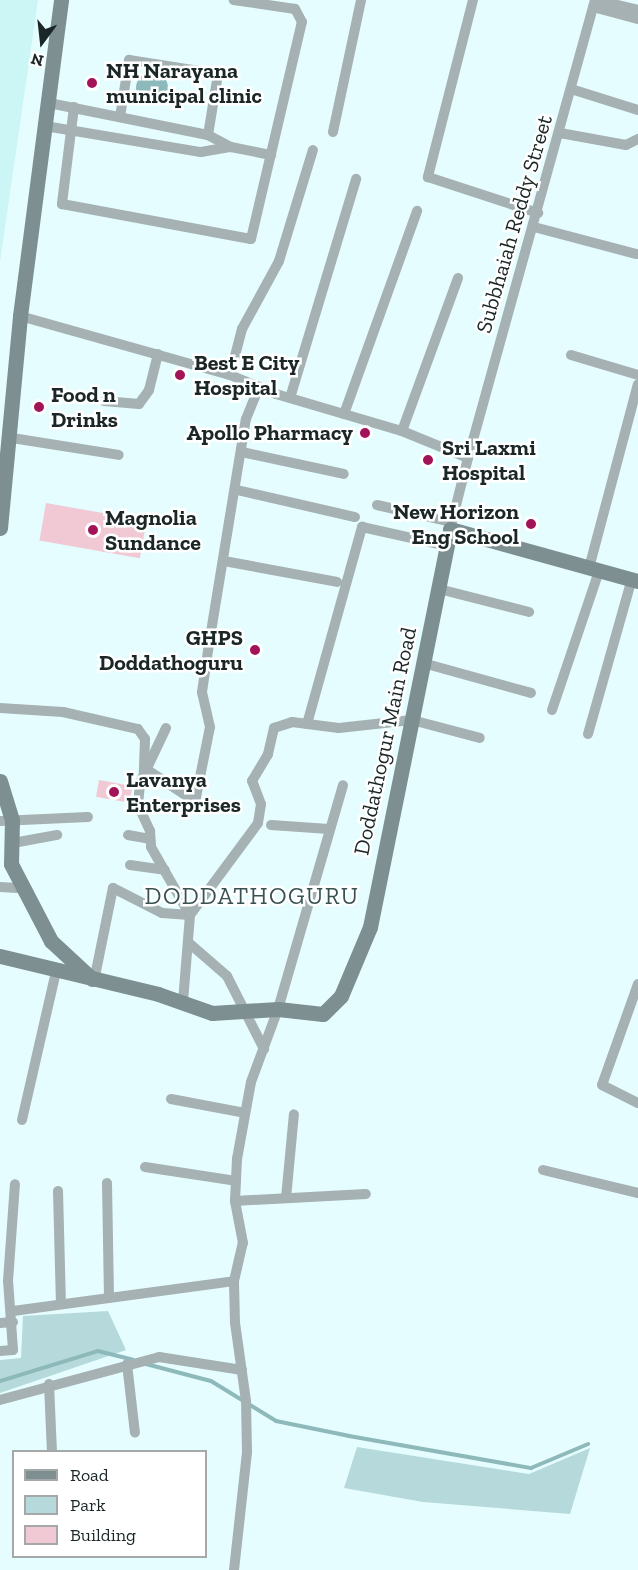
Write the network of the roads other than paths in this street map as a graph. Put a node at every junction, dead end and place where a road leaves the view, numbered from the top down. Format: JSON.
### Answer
{"nodes":[{"id":1,"x":61,"y":0,"type":"edge"},
{"id":2,"x":234,"y":0,"type":"edge"},
{"id":3,"x":361,"y":0,"type":"edge"},
{"id":4,"x":473,"y":0,"type":"edge"},
{"id":5,"x":595,"y":2,"type":"edge"},
{"id":6,"x":638,"y":10,"type":"edge"},
{"id":7,"x":638,"y":19,"type":"edge"},
{"id":8,"x":571,"y":89,"type":"junction"},
{"id":9,"x":49,"y":103,"type":"junction"},
{"id":10,"x":74,"y":107,"type":"junction"},
{"id":11,"x":638,"y":110,"type":"edge"},
{"id":12,"x":120,"y":117,"type":"junction"},
{"id":13,"x":146,"y":122,"type":"junction"},
{"id":14,"x":45,"y":126,"type":"junction"},
{"id":15,"x":70,"y":131,"type":"junction"},
{"id":16,"x":333,"y":132,"type":"dead end"},
{"id":17,"x":560,"y":133,"type":"junction"},
{"id":18,"x":208,"y":135,"type":"junction"},
{"id":19,"x":638,"y":139,"type":"edge"},
{"id":20,"x":142,"y":144,"type":"junction"},
{"id":21,"x":231,"y":147,"type":"junction"},
{"id":22,"x":313,"y":150,"type":"dead end"},
{"id":23,"x":271,"y":155,"type":"junction"},
{"id":24,"x":356,"y":179,"type":"dead end"},
{"id":25,"x":417,"y":211,"type":"dead end"},
{"id":26,"x":538,"y":213,"type":"junction"},
{"id":27,"x":534,"y":227,"type":"junction"},
{"id":28,"x":636,"y":254,"type":"dead end"},
{"id":29,"x":458,"y":278,"type":"dead end"},
{"id":30,"x":20,"y":316,"type":"junction"},
{"id":31,"x":158,"y":354,"type":"junction"},
{"id":32,"x":571,"y":355,"type":"dead end"},
{"id":33,"x":230,"y":375,"type":"junction"},
{"id":34,"x":638,"y":375,"type":"edge"},
{"id":35,"x":638,"y":384,"type":"edge"},
{"id":36,"x":259,"y":387,"type":"junction"},
{"id":37,"x":290,"y":398,"type":"junction"},
{"id":38,"x":104,"y":401,"type":"dead end"},
{"id":39,"x":344,"y":414,"type":"junction"},
{"id":40,"x":625,"y":427,"type":"junction"},
{"id":41,"x":638,"y":430,"type":"edge"},
{"id":42,"x":402,"y":431,"type":"junction"},
{"id":43,"x":12,"y":438,"type":"junction"},
{"id":44,"x":242,"y":452,"type":"junction"},
{"id":45,"x":118,"y":454,"type":"dead end"},
{"id":46,"x":468,"y":458,"type":"junction"},
{"id":47,"x":344,"y":474,"type":"dead end"},
{"id":48,"x":4,"y":478,"type":"edge"},
{"id":49,"x":237,"y":490,"type":"junction"},
{"id":50,"x":376,"y":505,"type":"dead end"},
{"id":51,"x":355,"y":517,"type":"dead end"},
{"id":52,"x":451,"y":526,"type":"junction"},
{"id":53,"x":0,"y":528,"type":"edge"},
{"id":54,"x":447,"y":546,"type":"junction"},
{"id":55,"x":224,"y":561,"type":"junction"},
{"id":56,"x":594,"y":569,"type":"junction"},
{"id":57,"x":635,"y":580,"type":"edge"},
{"id":58,"x":337,"y":582,"type":"dead end"},
{"id":59,"x":439,"y":589,"type":"junction"},
{"id":60,"x":529,"y":612,"type":"dead end"},
{"id":61,"x":423,"y":663,"type":"junction"},
{"id":62,"x":531,"y":693,"type":"dead end"},
{"id":63,"x":0,"y":708,"type":"edge"},
{"id":64,"x":552,"y":710,"type":"dead end"},
{"id":65,"x":412,"y":720,"type":"junction"},
{"id":66,"x":307,"y":724,"type":"junction"},
{"id":67,"x":166,"y":728,"type":"dead end"},
{"id":68,"x":588,"y":734,"type":"dead end"},
{"id":69,"x":480,"y":738,"type":"dead end"},
{"id":70,"x":146,"y":774,"type":"junction"},
{"id":71,"x":0,"y":781,"type":"edge"},
{"id":72,"x":343,"y":785,"type":"dead end"},
{"id":73,"x":88,"y":817,"type":"dead end"},
{"id":74,"x":6,"y":820,"type":"edge"},
{"id":75,"x":271,"y":825,"type":"dead end"},
{"id":76,"x":329,"y":829,"type":"junction"},
{"id":77,"x":57,"y":835,"type":"dead end"},
{"id":78,"x":128,"y":835,"type":"dead end"},
{"id":79,"x":150,"y":839,"type":"junction"},
{"id":80,"x":13,"y":843,"type":"junction"},
{"id":81,"x":130,"y":865,"type":"dead end"},
{"id":82,"x":165,"y":870,"type":"junction"},
{"id":83,"x":0,"y":887,"type":"edge"},
{"id":84,"x":22,"y":888,"type":"junction"},
{"id":85,"x":190,"y":915,"type":"junction"},
{"id":86,"x":189,"y":943,"type":"junction"},
{"id":87,"x":0,"y":956,"type":"edge"},
{"id":88,"x":56,"y":972,"type":"junction"},
{"id":89,"x":94,"y":981,"type":"junction"},
{"id":90,"x":638,"y":984,"type":"edge"},
{"id":91,"x":183,"y":1002,"type":"junction"},
{"id":92,"x":278,"y":1009,"type":"junction"},
{"id":93,"x":242,"y":1012,"type":"junction"},
{"id":94,"x":264,"y":1049,"type":"junction"},
{"id":95,"x":171,"y":1099,"type":"dead end"},
{"id":96,"x":638,"y":1102,"type":"edge"},
{"id":97,"x":245,"y":1113,"type":"junction"},
{"id":98,"x":294,"y":1114,"type":"dead end"},
{"id":99,"x":22,"y":1120,"type":"dead end"},
{"id":100,"x":145,"y":1167,"type":"dead end"},
{"id":101,"x":543,"y":1170,"type":"dead end"},
{"id":102,"x":236,"y":1181,"type":"junction"},
{"id":103,"x":107,"y":1183,"type":"dead end"},
{"id":104,"x":15,"y":1184,"type":"dead end"},
{"id":105,"x":58,"y":1191,"type":"dead end"},
{"id":106,"x":638,"y":1193,"type":"edge"},
{"id":107,"x":366,"y":1194,"type":"dead end"},
{"id":108,"x":286,"y":1198,"type":"junction"},
{"id":109,"x":235,"y":1201,"type":"junction"},
{"id":110,"x":234,"y":1281,"type":"junction"},
{"id":111,"x":109,"y":1298,"type":"junction"},
{"id":112,"x":61,"y":1304,"type":"junction"},
{"id":113,"x":13,"y":1317,"type":"junction"},
{"id":114,"x":0,"y":1323,"type":"edge"},
{"id":115,"x":0,"y":1351,"type":"edge"},
{"id":116,"x":127,"y":1365,"type":"junction"},
{"id":117,"x":242,"y":1370,"type":"junction"},
{"id":118,"x":49,"y":1384,"type":"junction"},
{"id":119,"x":0,"y":1400,"type":"edge"},
{"id":120,"x":135,"y":1433,"type":"dead end"},
{"id":121,"x":52,"y":1450,"type":"edge"},
{"id":122,"x":234,"y":1570,"type":"edge"}],
"edges":[{"from":1,"to":9,"type":"street"},
{"from":2,"to":23,"type":"street"},
{"from":3,"to":16,"type":"street"},
{"from":4,"to":26,"type":"street"},
{"from":5,"to":6,"type":"street"},
{"from":5,"to":7,"type":"street"},
{"from":5,"to":8,"type":"street","name":"Subbhaiah Reddy Street"},
{"from":8,"to":11,"type":"street"},
{"from":8,"to":17,"type":"street","name":"Subbhaiah Reddy Street"},
{"from":9,"to":10,"type":"street"},
{"from":9,"to":14,"type":"street"},
{"from":10,"to":12,"type":"street"},
{"from":10,"to":15,"type":"street"},
{"from":12,"to":13,"type":"street"},
{"from":12,"to":18,"type":"street"},
{"from":13,"to":18,"type":"street"},
{"from":13,"to":20,"type":"street"},
{"from":14,"to":15,"type":"street"},
{"from":14,"to":30,"type":"street"},
{"from":15,"to":20,"type":"street"},
{"from":15,"to":23,"type":"street"},
{"from":17,"to":19,"type":"street"},
{"from":17,"to":26,"type":"street","name":"Subbhaiah Reddy Street"},
{"from":18,"to":21,"type":"street"},
{"from":20,"to":21,"type":"street"},
{"from":21,"to":23,"type":"street"},
{"from":22,"to":33,"type":"street"},
{"from":24,"to":37,"type":"street"},
{"from":25,"to":39,"type":"street"},
{"from":26,"to":27,"type":"street","name":"Subbhaiah Reddy Street"},
{"from":27,"to":28,"type":"street"},
{"from":27,"to":46,"type":"street","name":"Subbhaiah Reddy Street"},
{"from":29,"to":42,"type":"street"},
{"from":30,"to":31,"type":"street"},
{"from":30,"to":43,"type":"street"},
{"from":31,"to":33,"type":"street"},
{"from":31,"to":38,"type":"street"},
{"from":32,"to":34,"type":"street"},
{"from":33,"to":36,"type":"street"},
{"from":35,"to":40,"type":"street"},
{"from":36,"to":37,"type":"street"},
{"from":36,"to":44,"type":"street"},
{"from":37,"to":39,"type":"street"},
{"from":39,"to":42,"type":"street"},
{"from":40,"to":41,"type":"street"},
{"from":40,"to":56,"type":"street"},
{"from":42,"to":46,"type":"street"},
{"from":43,"to":45,"type":"street"},
{"from":43,"to":48,"type":"street"},
{"from":44,"to":47,"type":"street"},
{"from":44,"to":49,"type":"street"},
{"from":46,"to":52,"type":"street","name":"Subbhaiah Reddy Street"},
{"from":48,"to":53,"type":"street"},
{"from":49,"to":51,"type":"street"},
{"from":49,"to":55,"type":"street"},
{"from":50,"to":52,"type":"street"},
{"from":52,"to":54,"type":"street","name":"Doddathogur Main Road"},
{"from":52,"to":56,"type":"street"},
{"from":54,"to":59,"type":"street","name":"Doddathogur Main Road"},
{"from":54,"to":66,"type":"street"},
{"from":55,"to":58,"type":"street"},
{"from":55,"to":70,"type":"street"},
{"from":56,"to":57,"type":"street"},
{"from":56,"to":64,"type":"street"},
{"from":57,"to":68,"type":"street"},
{"from":59,"to":60,"type":"street"},
{"from":59,"to":61,"type":"street","name":"Doddathogur Main Road"},
{"from":61,"to":62,"type":"street"},
{"from":61,"to":65,"type":"street","name":"Doddathogur Main Road"},
{"from":63,"to":70,"type":"street"},
{"from":65,"to":66,"type":"street"},
{"from":65,"to":69,"type":"street"},
{"from":65,"to":92,"type":"street","name":"Doddathogur Main Road"},
{"from":66,"to":85,"type":"street"},
{"from":67,"to":70,"type":"street"},
{"from":70,"to":79,"type":"street"},
{"from":71,"to":74,"type":"street"},
{"from":72,"to":76,"type":"street"},
{"from":73,"to":74,"type":"street"},
{"from":74,"to":80,"type":"street"},
{"from":75,"to":76,"type":"street"},
{"from":76,"to":92,"type":"street"},
{"from":77,"to":80,"type":"street"},
{"from":78,"to":79,"type":"street"},
{"from":79,"to":82,"type":"street"},
{"from":80,"to":84,"type":"street"},
{"from":81,"to":82,"type":"street"},
{"from":82,"to":85,"type":"street"},
{"from":83,"to":84,"type":"street"},
{"from":84,"to":89,"type":"street"},
{"from":85,"to":86,"type":"street"},
{"from":85,"to":89,"type":"street"},
{"from":86,"to":91,"type":"street"},
{"from":86,"to":93,"type":"street"},
{"from":87,"to":88,"type":"street","name":"Doddathogur Main Road"},
{"from":88,"to":89,"type":"street","name":"Doddathogur Main Road"},
{"from":88,"to":99,"type":"street"},
{"from":89,"to":91,"type":"street","name":"Doddathogur Main Road"},
{"from":90,"to":96,"type":"street"},
{"from":91,"to":93,"type":"street","name":"Doddathogur Main Road"},
{"from":92,"to":93,"type":"street","name":"Doddathogur Main Road"},
{"from":92,"to":94,"type":"street"},
{"from":93,"to":94,"type":"street"},
{"from":94,"to":97,"type":"street"},
{"from":95,"to":97,"type":"street"},
{"from":97,"to":102,"type":"street"},
{"from":98,"to":108,"type":"street"},
{"from":100,"to":102,"type":"street"},
{"from":101,"to":106,"type":"street"},
{"from":102,"to":109,"type":"street"},
{"from":103,"to":111,"type":"street"},
{"from":104,"to":113,"type":"street"},
{"from":105,"to":112,"type":"street"},
{"from":107,"to":108,"type":"street"},
{"from":108,"to":109,"type":"street"},
{"from":109,"to":110,"type":"street"},
{"from":110,"to":111,"type":"street"},
{"from":110,"to":117,"type":"street"},
{"from":111,"to":112,"type":"street"},
{"from":112,"to":113,"type":"street"},
{"from":113,"to":114,"type":"street"},
{"from":113,"to":115,"type":"street"},
{"from":116,"to":117,"type":"street"},
{"from":116,"to":118,"type":"street"},
{"from":116,"to":120,"type":"street"},
{"from":117,"to":122,"type":"street"},
{"from":118,"to":119,"type":"street"},
{"from":118,"to":121,"type":"street"}]}
